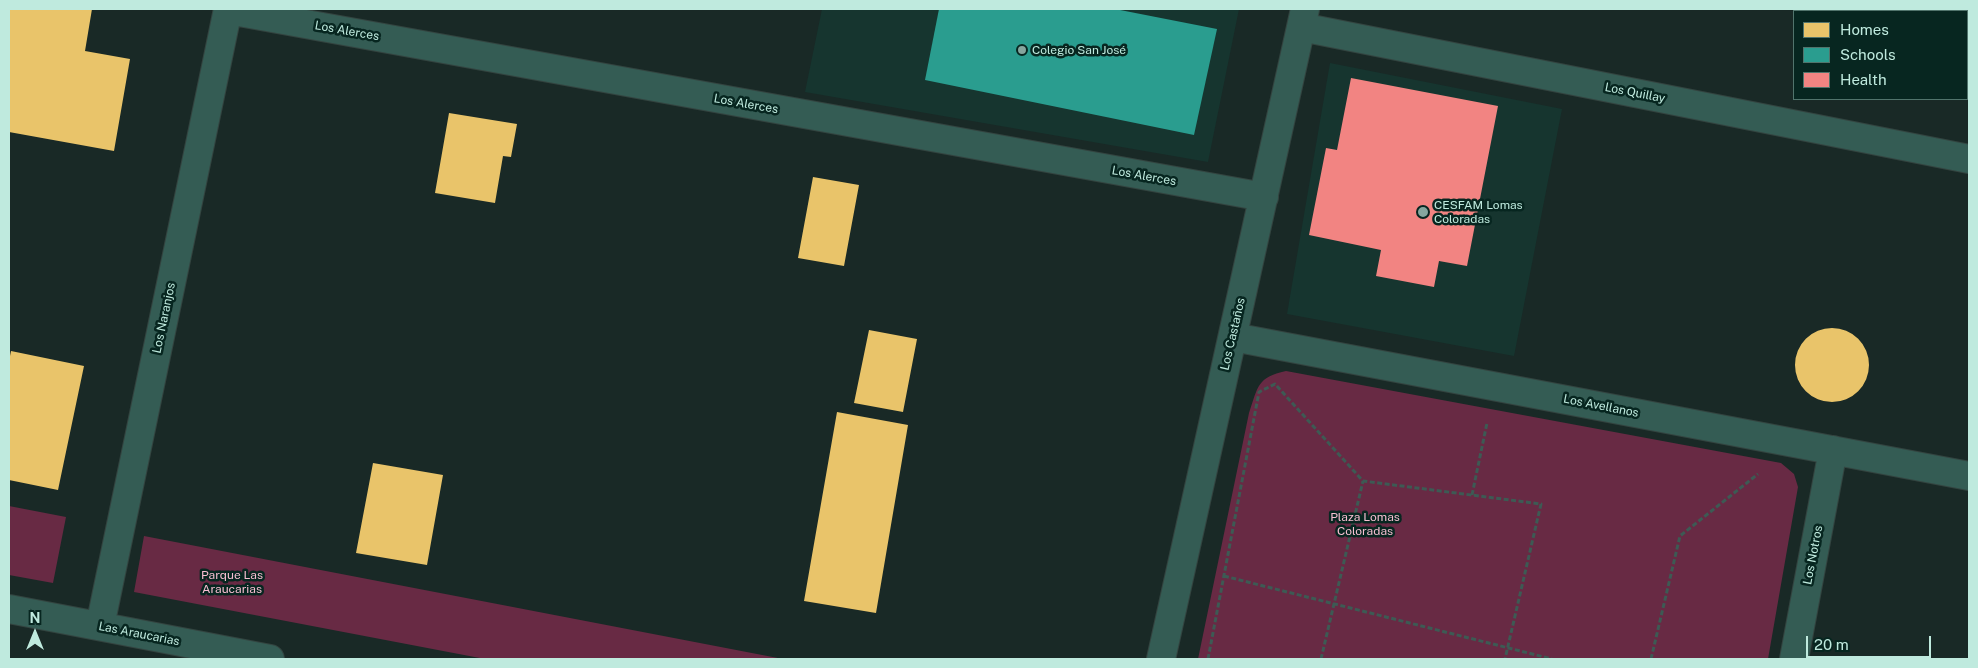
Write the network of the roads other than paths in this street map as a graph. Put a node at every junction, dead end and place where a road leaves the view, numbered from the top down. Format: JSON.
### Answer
{"nodes":[{"id":1,"x":228,"y":9,"type":"edge"},
{"id":2,"x":1303,"y":18,"type":"edge"},
{"id":3,"x":1969,"y":159,"type":"edge"},
{"id":4,"x":1264,"y":197,"type":"junction"},
{"id":5,"x":1233,"y":336,"type":"junction"},
{"id":6,"x":1833,"y":450,"type":"junction"},
{"id":7,"x":1969,"y":476,"type":"edge"},
{"id":8,"x":9,"y":609,"type":"edge"},
{"id":9,"x":100,"y":626,"type":"junction"},
{"id":10,"x":270,"y":659,"type":"edge"},
{"id":11,"x":1161,"y":659,"type":"edge"},
{"id":12,"x":1794,"y":659,"type":"edge"}],
"edges":[{"from":1,"to":4,"type":"street","name":"Los Alerces"},
{"from":1,"to":9,"type":"street","name":"Los Naranjos"},
{"from":2,"to":3,"type":"street","name":"Los Quillay"},
{"from":2,"to":4,"type":"street","name":"Los Castaños"},
{"from":4,"to":5,"type":"street","name":"Los Castaños"},
{"from":5,"to":6,"type":"street","name":"Los Avellanos"},
{"from":5,"to":11,"type":"street","name":"Los Castaños"},
{"from":6,"to":7,"type":"street","name":"Los Avellanos"},
{"from":6,"to":12,"type":"street","name":"Los Notros"},
{"from":8,"to":9,"type":"street","name":"Las Araucarias"},
{"from":9,"to":10,"type":"street","name":"Las Araucarias"}]}
